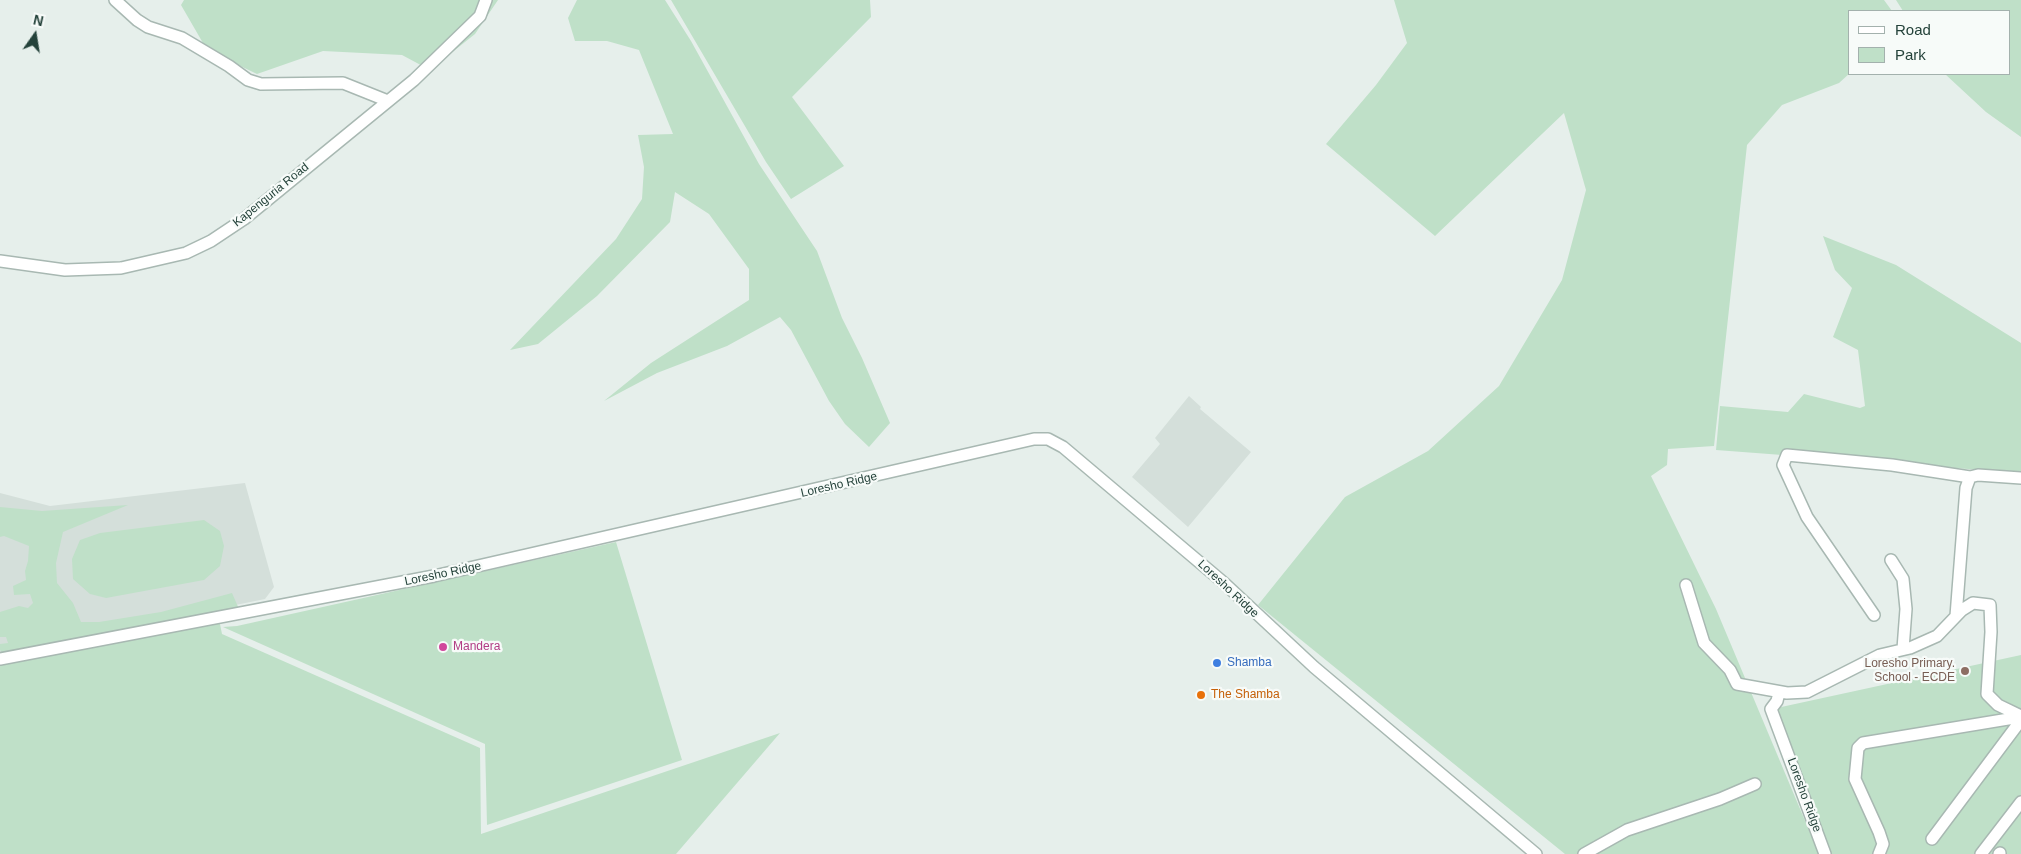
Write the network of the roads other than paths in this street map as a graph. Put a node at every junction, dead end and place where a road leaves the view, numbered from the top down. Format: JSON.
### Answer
{"nodes":[{"id":1,"x":115,"y":0,"type":"edge"},
{"id":2,"x":486,"y":0,"type":"edge"},
{"id":3,"x":388,"y":101,"type":"junction"},
{"id":4,"x":0,"y":261,"type":"edge"},
{"id":5,"x":1970,"y":477,"type":"junction"},
{"id":6,"x":2021,"y":478,"type":"edge"},
{"id":7,"x":1891,"y":560,"type":"dead end"},
{"id":8,"x":1686,"y":585,"type":"dead end"},
{"id":9,"x":1874,"y":615,"type":"dead end"},
{"id":10,"x":1956,"y":616,"type":"junction"},
{"id":11,"x":1903,"y":649,"type":"junction"},
{"id":12,"x":0,"y":659,"type":"edge"},
{"id":13,"x":1779,"y":692,"type":"junction"},
{"id":14,"x":2021,"y":718,"type":"edge"},
{"id":15,"x":1755,"y":784,"type":"dead end"},
{"id":16,"x":2021,"y":802,"type":"edge"},
{"id":17,"x":1932,"y":839,"type":"dead end"},
{"id":18,"x":1536,"y":854,"type":"edge"},
{"id":19,"x":1584,"y":854,"type":"edge"},
{"id":20,"x":1825,"y":854,"type":"edge"},
{"id":21,"x":1879,"y":854,"type":"edge"},
{"id":22,"x":1980,"y":854,"type":"edge"}],
"edges":[{"from":1,"to":3,"type":"street"},
{"from":2,"to":3,"type":"street","name":"Kapenguria Road"},
{"from":3,"to":4,"type":"street","name":"Kapenguria Road"},
{"from":5,"to":6,"type":"street"},
{"from":5,"to":9,"type":"street"},
{"from":5,"to":10,"type":"street"},
{"from":7,"to":11,"type":"street"},
{"from":8,"to":13,"type":"street"},
{"from":10,"to":11,"type":"street"},
{"from":10,"to":14,"type":"street"},
{"from":11,"to":13,"type":"street"},
{"from":12,"to":18,"type":"street","name":"Loresho Ridge"},
{"from":13,"to":20,"type":"street","name":"Loresho Ridge"},
{"from":14,"to":17,"type":"street"},
{"from":14,"to":21,"type":"street"},
{"from":15,"to":19,"type":"street"},
{"from":16,"to":22,"type":"street"}]}
